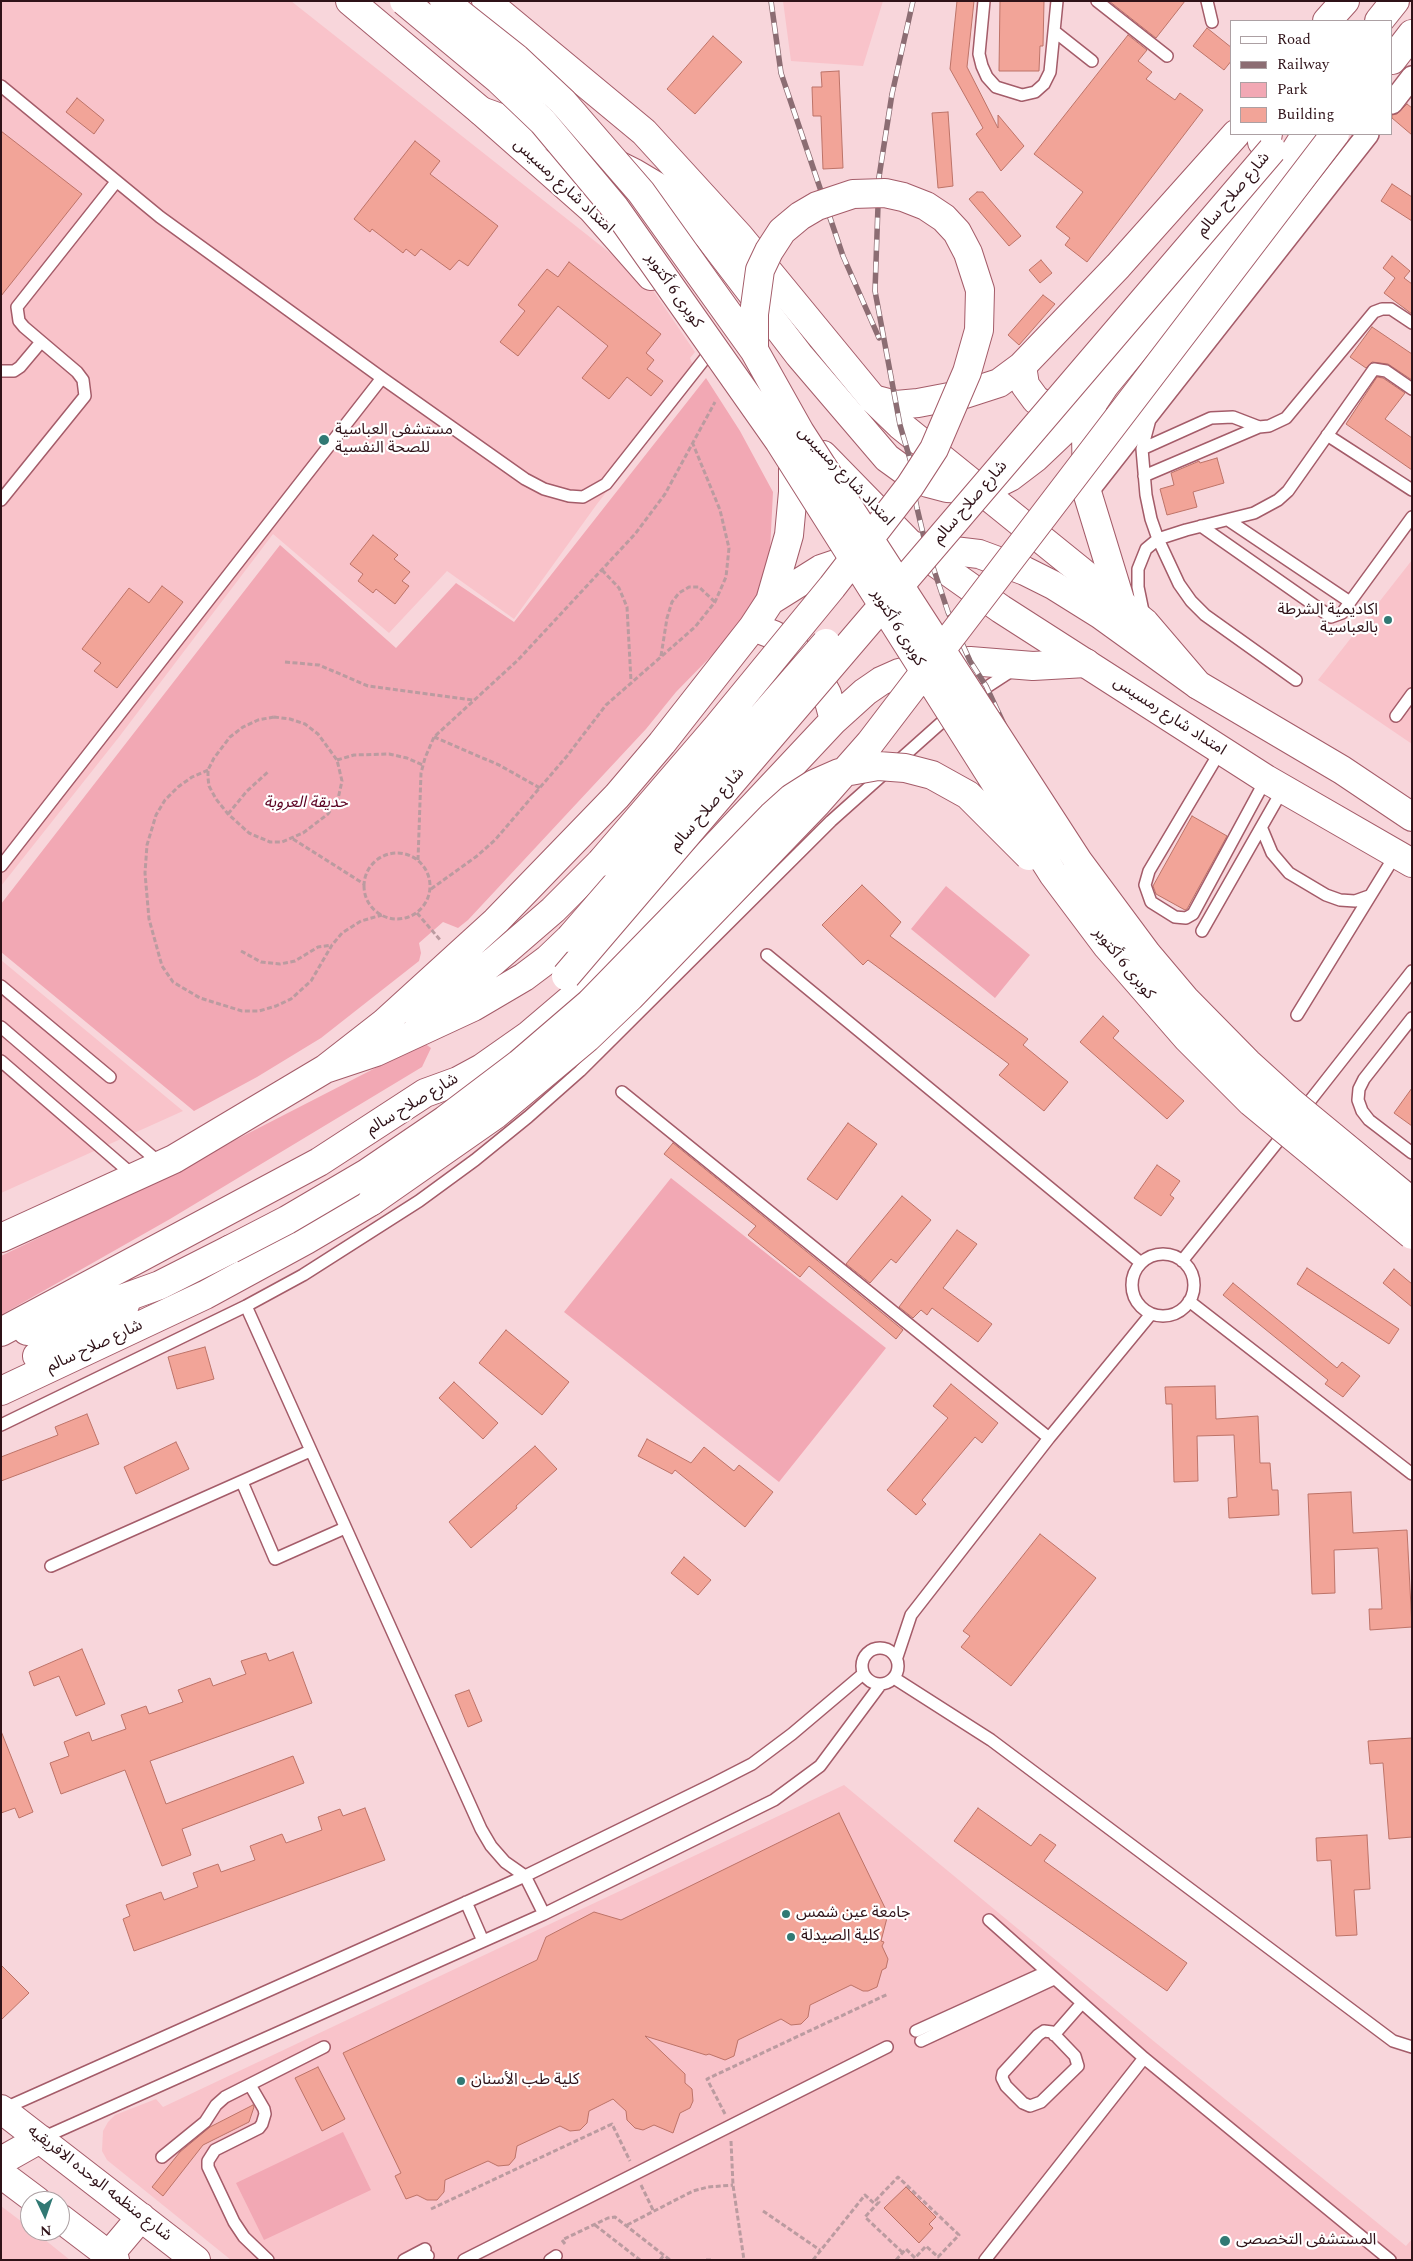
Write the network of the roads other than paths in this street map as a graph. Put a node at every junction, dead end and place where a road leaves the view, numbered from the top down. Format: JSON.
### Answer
{"nodes":[{"id":1,"x":350,"y":1,"type":"edge"},
{"id":2,"x":404,"y":1,"type":"edge"},
{"id":3,"x":444,"y":1,"type":"edge"},
{"id":4,"x":984,"y":1,"type":"edge"},
{"id":5,"x":1057,"y":1,"type":"edge"},
{"id":6,"x":1097,"y":1,"type":"edge"},
{"id":7,"x":1207,"y":1,"type":"edge"},
{"id":8,"x":1345,"y":1,"type":"edge"},
{"id":9,"x":1395,"y":1,"type":"edge"},
{"id":10,"x":487,"y":2,"type":"edge"},
{"id":11,"x":1328,"y":20,"type":"edge"},
{"id":12,"x":1340,"y":20,"type":"edge"},
{"id":13,"x":1380,"y":20,"type":"edge"},
{"id":14,"x":1212,"y":22,"type":"dead end"},
{"id":15,"x":1054,"y":31,"type":"junction"},
{"id":16,"x":1412,"y":34,"type":"edge"},
{"id":17,"x":1167,"y":56,"type":"dead end"},
{"id":18,"x":1393,"y":59,"type":"edge"},
{"id":19,"x":1092,"y":60,"type":"dead end"},
{"id":20,"x":1412,"y":78,"type":"edge"},
{"id":21,"x":1,"y":86,"type":"edge"},
{"id":22,"x":1393,"y":102,"type":"edge"},
{"id":23,"x":481,"y":111,"type":"junction"},
{"id":24,"x":1235,"y":135,"type":"edge"},
{"id":25,"x":1305,"y":135,"type":"edge"},
{"id":26,"x":1335,"y":135,"type":"edge"},
{"id":27,"x":1367,"y":135,"type":"edge"},
{"id":28,"x":1272,"y":140,"type":"edge"},
{"id":29,"x":116,"y":182,"type":"junction"},
{"id":30,"x":1412,"y":323,"type":"edge"},
{"id":31,"x":41,"y":342,"type":"junction"},
{"id":32,"x":714,"y":347,"type":"junction"},
{"id":33,"x":754,"y":350,"type":"junction"},
{"id":34,"x":1022,"y":366,"type":"junction"},
{"id":35,"x":1,"y":371,"type":"edge"},
{"id":36,"x":382,"y":378,"type":"junction"},
{"id":37,"x":1412,"y":389,"type":"edge"},
{"id":38,"x":873,"y":399,"type":"junction"},
{"id":39,"x":1093,"y":403,"type":"junction"},
{"id":40,"x":1154,"y":406,"type":"junction"},
{"id":41,"x":793,"y":424,"type":"junction"},
{"id":42,"x":1259,"y":427,"type":"junction"},
{"id":43,"x":1327,"y":435,"type":"junction"},
{"id":44,"x":1142,"y":449,"type":"junction"},
{"id":45,"x":1144,"y":476,"type":"junction"},
{"id":46,"x":978,"y":488,"type":"junction"},
{"id":47,"x":1412,"y":490,"type":"edge"},
{"id":48,"x":1086,"y":492,"type":"junction"},
{"id":49,"x":1,"y":500,"type":"edge"},
{"id":50,"x":1412,"y":517,"type":"edge"},
{"id":51,"x":1228,"y":520,"type":"junction"},
{"id":52,"x":1201,"y":526,"type":"junction"},
{"id":53,"x":1158,"y":539,"type":"junction"},
{"id":54,"x":912,"y":546,"type":"junction"},
{"id":55,"x":1303,"y":570,"type":"junction"},
{"id":56,"x":1291,"y":588,"type":"junction"},
{"id":57,"x":770,"y":601,"type":"junction"},
{"id":58,"x":1350,"y":602,"type":"junction"},
{"id":59,"x":1121,"y":603,"type":"junction"},
{"id":60,"x":1146,"y":623,"type":"junction"},
{"id":61,"x":753,"y":627,"type":"junction"},
{"id":62,"x":1086,"y":663,"type":"junction"},
{"id":63,"x":1020,"y":665,"type":"junction"},
{"id":64,"x":1296,"y":680,"type":"dead end"},
{"id":65,"x":1198,"y":685,"type":"junction"},
{"id":66,"x":1412,"y":694,"type":"edge"},
{"id":67,"x":1396,"y":716,"type":"dead end"},
{"id":68,"x":834,"y":720,"type":"junction"},
{"id":69,"x":1221,"y":750,"type":"junction"},
{"id":70,"x":1275,"y":784,"type":"junction"},
{"id":71,"x":1412,"y":817,"type":"edge"},
{"id":72,"x":1262,"y":829,"type":"junction"},
{"id":73,"x":1404,"y":859,"type":"edge"},
{"id":74,"x":1,"y":866,"type":"edge"},
{"id":75,"x":1053,"y":874,"type":"junction"},
{"id":76,"x":1369,"y":896,"type":"junction"},
{"id":77,"x":1202,"y":931,"type":"dead end"},
{"id":78,"x":767,"y":955,"type":"dead end"},
{"id":79,"x":1412,"y":971,"type":"edge"},
{"id":80,"x":1,"y":986,"type":"edge"},
{"id":81,"x":1296,"y":1015,"type":"dead end"},
{"id":82,"x":1412,"y":1018,"type":"edge"},
{"id":83,"x":1,"y":1027,"type":"edge"},
{"id":84,"x":376,"y":1052,"type":"junction"},
{"id":85,"x":1,"y":1061,"type":"edge"},
{"id":86,"x":325,"y":1070,"type":"junction"},
{"id":87,"x":110,"y":1077,"type":"dead end"},
{"id":88,"x":458,"y":1081,"type":"junction"},
{"id":89,"x":622,"y":1092,"type":"dead end"},
{"id":90,"x":1412,"y":1153,"type":"edge"},
{"id":91,"x":162,"y":1164,"type":"junction"},
{"id":92,"x":135,"y":1177,"type":"junction"},
{"id":93,"x":1412,"y":1202,"type":"edge"},
{"id":94,"x":1412,"y":1235,"type":"edge"},
{"id":95,"x":1,"y":1238,"type":"edge"},
{"id":96,"x":1182,"y":1261,"type":"junction"},
{"id":97,"x":1141,"y":1262,"type":"junction"},
{"id":98,"x":160,"y":1285,"type":"junction"},
{"id":99,"x":1190,"y":1301,"type":"junction"},
{"id":100,"x":246,"y":1306,"type":"junction"},
{"id":101,"x":1151,"y":1314,"type":"junction"},
{"id":102,"x":1,"y":1332,"type":"edge"},
{"id":103,"x":1,"y":1335,"type":"edge"},
{"id":104,"x":1,"y":1377,"type":"edge"},
{"id":105,"x":1,"y":1391,"type":"edge"},
{"id":106,"x":1,"y":1425,"type":"edge"},
{"id":107,"x":1049,"y":1438,"type":"junction"},
{"id":108,"x":310,"y":1451,"type":"junction"},
{"id":109,"x":1412,"y":1474,"type":"edge"},
{"id":110,"x":242,"y":1482,"type":"junction"},
{"id":111,"x":346,"y":1528,"type":"junction"},
{"id":112,"x":51,"y":1566,"type":"dead end"},
{"id":113,"x":897,"y":1657,"type":"junction"},
{"id":114,"x":863,"y":1674,"type":"junction"},
{"id":115,"x":894,"y":1678,"type":"junction"},
{"id":116,"x":881,"y":1684,"type":"junction"},
{"id":117,"x":525,"y":1876,"type":"junction"},
{"id":118,"x":466,"y":1902,"type":"junction"},
{"id":119,"x":544,"y":1914,"type":"junction"},
{"id":120,"x":989,"y":1920,"type":"dead end"},
{"id":121,"x":483,"y":1941,"type":"junction"},
{"id":122,"x":1050,"y":1976,"type":"junction"},
{"id":123,"x":1082,"y":2004,"type":"junction"},
{"id":124,"x":1054,"y":2035,"type":"junction"},
{"id":125,"x":919,"y":2036,"type":"dead end"},
{"id":126,"x":324,"y":2047,"type":"dead end"},
{"id":127,"x":887,"y":2047,"type":"dead end"},
{"id":128,"x":1412,"y":2047,"type":"edge"},
{"id":129,"x":1144,"y":2058,"type":"junction"},
{"id":130,"x":250,"y":2084,"type":"junction"},
{"id":131,"x":1,"y":2109,"type":"edge"},
{"id":132,"x":40,"y":2139,"type":"junction"},
{"id":133,"x":162,"y":2157,"type":"dead end"},
{"id":134,"x":1,"y":2161,"type":"edge"},
{"id":135,"x":1,"y":2174,"type":"edge"},
{"id":136,"x":24,"y":2191,"type":"edge"},
{"id":137,"x":141,"y":2217,"type":"junction"},
{"id":138,"x":70,"y":2226,"type":"edge"},
{"id":139,"x":425,"y":2255,"type":"edge"},
{"id":140,"x":112,"y":2258,"type":"edge"},
{"id":141,"x":196,"y":2260,"type":"edge"},
{"id":142,"x":268,"y":2260,"type":"edge"},
{"id":143,"x":404,"y":2260,"type":"edge"},
{"id":144,"x":464,"y":2260,"type":"edge"},
{"id":145,"x":985,"y":2260,"type":"edge"},
{"id":146,"x":1390,"y":2260,"type":"edge"}],
"edges":[{"from":1,"to":23,"type":"main road","name":"امتداد شارع رمسيس"},
{"from":2,"to":75,"type":"main road","name":"كوبرى 6 أكتوبر","bridge":true},
{"from":3,"to":33,"type":"main road","name":"كوبرى 6 أكتوبر","bridge":true},
{"from":4,"to":15,"type":"lane"},
{"from":5,"to":15,"type":"lane"},
{"from":6,"to":17,"type":"lane"},
{"from":7,"to":14,"type":"lane"},
{"from":8,"to":11,"type":"main road"},
{"from":8,"to":12,"type":"main road"},
{"from":9,"to":13,"type":"main road"},
{"from":10,"to":38,"type":"main road"},
{"from":15,"to":19,"type":"lane"},
{"from":16,"to":18,"type":"main road"},
{"from":20,"to":22,"type":"street"},
{"from":21,"to":29,"type":"lane"},
{"from":23,"to":32,"type":"main road","name":"امتداد شارع رمسيس"},
{"from":23,"to":46,"type":"main road"},
{"from":24,"to":34,"type":"main road"},
{"from":25,"to":39,"type":"main road"},
{"from":26,"to":105,"type":"main road","name":"شارع صلاح سالم","bridge":true},
{"from":27,"to":40,"type":"street"},
{"from":28,"to":84,"type":"main road","name":"شارع صلاح سالم","bridge":true},
{"from":28,"to":88,"type":"main road","name":"شارع صلاح سالم","bridge":true},
{"from":29,"to":31,"type":"lane"},
{"from":29,"to":36,"type":"lane"},
{"from":30,"to":42,"type":"lane"},
{"from":31,"to":35,"type":"lane"},
{"from":31,"to":49,"type":"lane"},
{"from":32,"to":36,"type":"lane"},
{"from":32,"to":41,"type":"main road","name":"امتداد شارع رمسيس"},
{"from":33,"to":84,"type":"main road","bridge":true},
{"from":33,"to":93,"type":"main road","name":"كوبرى 6 أكتوبر","bridge":true},
{"from":34,"to":38,"type":"main road"},
{"from":34,"to":39,"type":"main road"},
{"from":36,"to":74,"type":"lane"},
{"from":37,"to":43,"type":"lane"},
{"from":38,"to":46,"type":"main road"},
{"from":39,"to":46,"type":"main road"},
{"from":39,"to":48,"type":"main road"},
{"from":40,"to":44,"type":"lane"},
{"from":40,"to":48,"type":"street"},
{"from":41,"to":54,"type":"main road","name":"امتداد شارع رمسيس"},
{"from":41,"to":57,"type":"main road"},
{"from":42,"to":44,"type":"lane"},
{"from":42,"to":45,"type":"lane"},
{"from":43,"to":47,"type":"lane"},
{"from":43,"to":51,"type":"lane"},
{"from":44,"to":45,"type":"lane"},
{"from":45,"to":53,"type":"lane"},
{"from":46,"to":59,"type":"main road"},
{"from":48,"to":59,"type":"main road"},
{"from":50,"to":58,"type":"lane"},
{"from":51,"to":52,"type":"lane"},
{"from":51,"to":55,"type":"lane"},
{"from":52,"to":53,"type":"lane"},
{"from":52,"to":56,"type":"lane"},
{"from":53,"to":60,"type":"lane"},
{"from":53,"to":64,"type":"lane"},
{"from":54,"to":57,"type":"main road"},
{"from":54,"to":62,"type":"main road","name":"امتداد شارع رمسيس"},
{"from":54,"to":65,"type":"main road"},
{"from":55,"to":56,"type":"lane"},
{"from":55,"to":58,"type":"lane"},
{"from":56,"to":58,"type":"lane"},
{"from":57,"to":61,"type":"main road"},
{"from":59,"to":60,"type":"main road"},
{"from":60,"to":65,"type":"main road"},
{"from":61,"to":68,"type":"main road"},
{"from":61,"to":86,"type":"main road"},
{"from":62,"to":63,"type":"main road"},
{"from":62,"to":69,"type":"main road","name":"امتداد شارع رمسيس"},
{"from":63,"to":68,"type":"main road"},
{"from":63,"to":100,"type":"lane"},
{"from":65,"to":71,"type":"main road"},
{"from":66,"to":67,"type":"lane"},
{"from":68,"to":88,"type":"main road"},
{"from":69,"to":70,"type":"main road","name":"امتداد شارع رمسيس"},
{"from":69,"to":70,"type":"lane"},
{"from":70,"to":72,"type":"lane"},
{"from":70,"to":73,"type":"main road","name":"امتداد شارع رمسيس"},
{"from":72,"to":76,"type":"lane"},
{"from":72,"to":77,"type":"lane"},
{"from":73,"to":76,"type":"lane"},
{"from":75,"to":94,"type":"main road","name":"كوبرى 6 أكتوبر","bridge":true},
{"from":75,"to":98,"type":"main road","bridge":true},
{"from":76,"to":81,"type":"lane"},
{"from":78,"to":97,"type":"lane"},
{"from":79,"to":96,"type":"lane"},
{"from":80,"to":87,"type":"lane"},
{"from":82,"to":90,"type":"lane"},
{"from":83,"to":91,"type":"lane"},
{"from":84,"to":86,"type":"main road","name":"شارع صلاح سالم"},
{"from":85,"to":92,"type":"lane"},
{"from":86,"to":91,"type":"main road","name":"شارع صلاح سالم"},
{"from":88,"to":102,"type":"main road","name":"شارع صلاح سالم"},
{"from":89,"to":107,"type":"lane"},
{"from":91,"to":92,"type":"main road","name":"شارع صلاح سالم"},
{"from":92,"to":95,"type":"main road","name":"شارع صلاح سالم"},
{"from":96,"to":97,"type":"lane"},
{"from":96,"to":99,"type":"lane"},
{"from":97,"to":101,"type":"lane"},
{"from":98,"to":103,"type":"main road"},
{"from":98,"to":104,"type":"main road"},
{"from":99,"to":101,"type":"lane"},
{"from":99,"to":109,"type":"lane"},
{"from":100,"to":106,"type":"lane"},
{"from":100,"to":108,"type":"lane"},
{"from":101,"to":107,"type":"lane"},
{"from":107,"to":113,"type":"lane"},
{"from":108,"to":110,"type":"lane"},
{"from":108,"to":111,"type":"lane"},
{"from":110,"to":111,"type":"lane"},
{"from":110,"to":112,"type":"lane"},
{"from":111,"to":117,"type":"lane"},
{"from":113,"to":114,"type":"lane"},
{"from":113,"to":115,"type":"lane"},
{"from":114,"to":116,"type":"lane"},
{"from":114,"to":117,"type":"lane"},
{"from":115,"to":116,"type":"lane"},
{"from":115,"to":128,"type":"lane"},
{"from":116,"to":119,"type":"lane"},
{"from":117,"to":118,"type":"lane"},
{"from":117,"to":119,"type":"lane"},
{"from":118,"to":121,"type":"lane"},
{"from":118,"to":131,"type":"lane"},
{"from":119,"to":121,"type":"lane"},
{"from":120,"to":122,"type":"lane"},
{"from":121,"to":132,"type":"lane"},
{"from":122,"to":123,"type":"lane"},
{"from":122,"to":125,"type":"lane"},
{"from":123,"to":124,"type":"lane"},
{"from":123,"to":129,"type":"lane"},
{"from":124,"to":124,"type":"lane"},
{"from":126,"to":130,"type":"lane"},
{"from":127,"to":144,"type":"lane"},
{"from":129,"to":145,"type":"lane"},
{"from":129,"to":146,"type":"lane"},
{"from":130,"to":133,"type":"lane"},
{"from":130,"to":142,"type":"lane"},
{"from":131,"to":132,"type":"main road","name":"شارع منظمه الوحده الافريقيه"},
{"from":132,"to":134,"type":"main road"},
{"from":132,"to":137,"type":"main road","name":"شارع منظمه الوحده الافريقيه"},
{"from":135,"to":136,"type":"main road"},
{"from":137,"to":140,"type":"main road"},
{"from":137,"to":141,"type":"main road","name":"شارع منظمه الوحده الافريقيه"},
{"from":138,"to":140,"type":"main road"},
{"from":139,"to":143,"type":"lane"}]}
